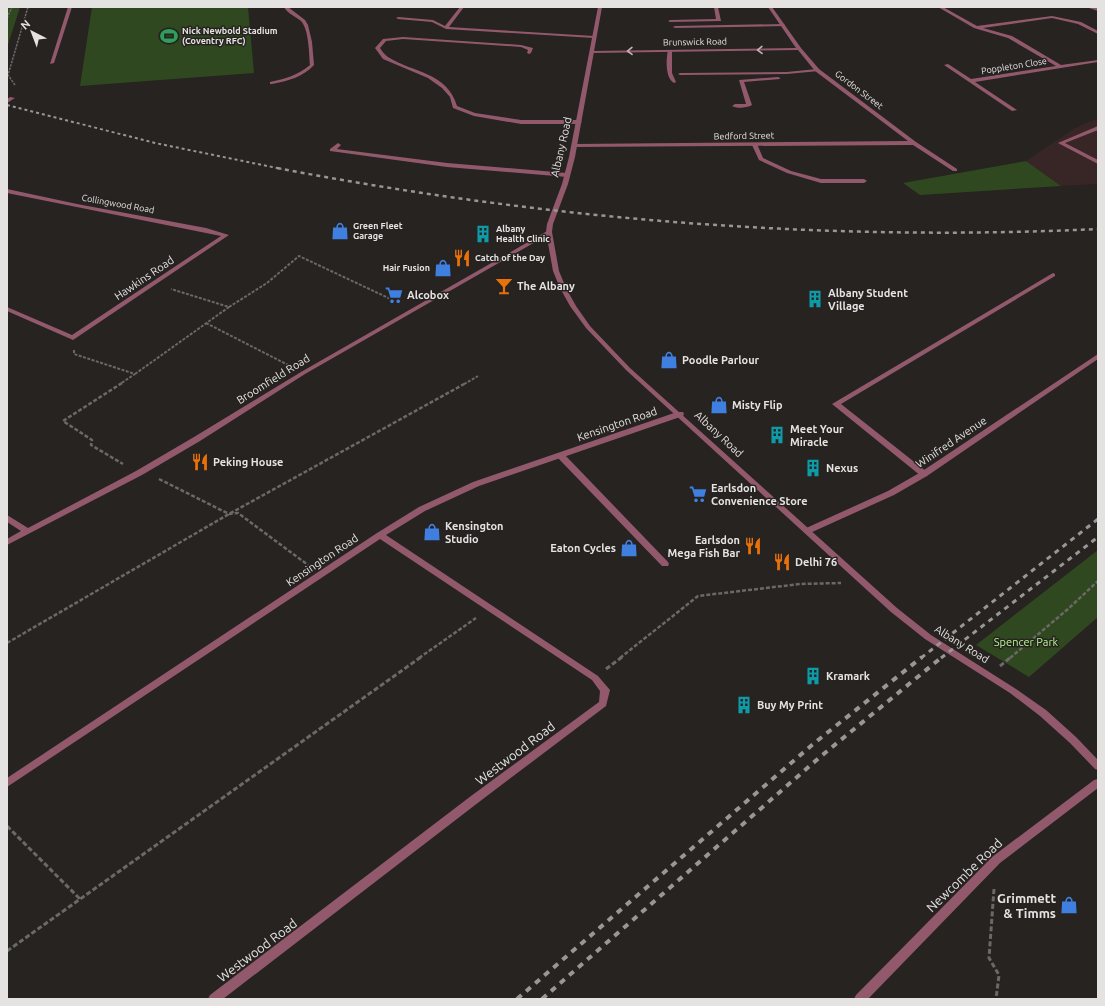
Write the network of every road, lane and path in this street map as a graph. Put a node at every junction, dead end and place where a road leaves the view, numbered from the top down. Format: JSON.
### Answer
{"nodes":[{"id":1,"x":12,"y":7,"type":"edge"},
{"id":2,"x":28,"y":7,"type":"edge"},
{"id":3,"x":70,"y":7,"type":"edge"},
{"id":4,"x":286,"y":7,"type":"edge"},
{"id":5,"x":462,"y":7,"type":"edge"},
{"id":6,"x":600,"y":7,"type":"edge"},
{"id":7,"x":716,"y":7,"type":"edge"},
{"id":8,"x":770,"y":7,"type":"edge"},
{"id":9,"x":940,"y":7,"type":"edge"},
{"id":10,"x":1091,"y":7,"type":"edge"},
{"id":11,"x":1098,"y":10,"type":"edge"},
{"id":12,"x":7,"y":18,"type":"edge"},
{"id":13,"x":398,"y":18,"type":"dead end"},
{"id":14,"x":670,"y":21,"type":"dead end"},
{"id":15,"x":783,"y":26,"type":"junction"},
{"id":16,"x":675,"y":27,"type":"dead end"},
{"id":17,"x":976,"y":27,"type":"junction"},
{"id":18,"x":446,"y":28,"type":"junction"},
{"id":19,"x":1098,"y":32,"type":"edge"},
{"id":20,"x":594,"y":37,"type":"junction"},
{"id":21,"x":799,"y":49,"type":"junction"},
{"id":22,"x":670,"y":51,"type":"junction"},
{"id":23,"x":592,"y":52,"type":"junction"},
{"id":24,"x":529,"y":53,"type":"dead end"},
{"id":25,"x":1098,"y":61,"type":"edge"},
{"id":26,"x":52,"y":63,"type":"dead end"},
{"id":27,"x":946,"y":65,"type":"dead end"},
{"id":28,"x":1060,"y":67,"type":"junction"},
{"id":29,"x":818,"y":71,"type":"junction"},
{"id":30,"x":680,"y":74,"type":"dead end"},
{"id":31,"x":7,"y":75,"type":"edge"},
{"id":32,"x":970,"y":81,"type":"junction"},
{"id":33,"x":674,"y":82,"type":"dead end"},
{"id":34,"x":272,"y":83,"type":"dead end"},
{"id":35,"x":10,"y":100,"type":"edge"},
{"id":36,"x":735,"y":106,"type":"dead end"},
{"id":37,"x":1014,"y":110,"type":"dead end"},
{"id":38,"x":579,"y":122,"type":"junction"},
{"id":39,"x":1098,"y":128,"type":"edge"},
{"id":40,"x":914,"y":143,"type":"junction"},
{"id":41,"x":338,"y":145,"type":"dead end"},
{"id":42,"x":755,"y":145,"type":"junction"},
{"id":43,"x":574,"y":146,"type":"junction"},
{"id":44,"x":1098,"y":162,"type":"edge"},
{"id":45,"x":955,"y":170,"type":"dead end"},
{"id":46,"x":567,"y":175,"type":"junction"},
{"id":47,"x":864,"y":181,"type":"dead end"},
{"id":48,"x":7,"y":191,"type":"edge"},
{"id":49,"x":549,"y":232,"type":"junction"},
{"id":50,"x":226,"y":235,"type":"joint"},
{"id":51,"x":1053,"y":274,"type":"dead end"},
{"id":52,"x":155,"y":283,"type":"junction"},
{"id":53,"x":229,"y":307,"type":"junction"},
{"id":54,"x":7,"y":309,"type":"edge"},
{"id":55,"x":412,"y":310,"type":"junction"},
{"id":56,"x":206,"y":323,"type":"junction"},
{"id":57,"x":73,"y":338,"type":"junction"},
{"id":58,"x":1098,"y":356,"type":"edge"},
{"id":59,"x":303,"y":373,"type":"junction"},
{"id":60,"x":135,"y":374,"type":"junction"},
{"id":61,"x":478,"y":376,"type":"dead end"},
{"id":62,"x":680,"y":414,"type":"junction"},
{"id":63,"x":560,"y":455,"type":"junction"},
{"id":64,"x":139,"y":473,"type":"junction"},
{"id":65,"x":924,"y":474,"type":"junction"},
{"id":66,"x":229,"y":514,"type":"junction"},
{"id":67,"x":7,"y":518,"type":"edge"},
{"id":68,"x":807,"y":531,"type":"junction"},
{"id":69,"x":27,"y":532,"type":"junction"},
{"id":70,"x":380,"y":534,"type":"junction"},
{"id":71,"x":7,"y":542,"type":"edge"},
{"id":72,"x":665,"y":564,"type":"dead end"},
{"id":73,"x":322,"y":575,"type":"junction"},
{"id":74,"x":1098,"y":581,"type":"edge"},
{"id":75,"x":826,"y":583,"type":"dead end"},
{"id":76,"x":491,"y":608,"type":"junction"},
{"id":77,"x":7,"y":643,"type":"edge"},
{"id":78,"x":987,"y":674,"type":"junction"},
{"id":79,"x":595,"y":678,"type":"junction"},
{"id":80,"x":1098,"y":766,"type":"edge"},
{"id":81,"x":7,"y":783,"type":"edge"},
{"id":82,"x":1098,"y":783,"type":"edge"},
{"id":83,"x":7,"y":826,"type":"edge"},
{"id":84,"x":996,"y":860,"type":"junction"},
{"id":85,"x":81,"y":900,"type":"junction"},
{"id":86,"x":7,"y":951,"type":"edge"},
{"id":87,"x":214,"y":999,"type":"edge"},
{"id":88,"x":860,"y":999,"type":"edge"},
{"id":89,"x":996,"y":999,"type":"edge"}],
"edges":[{"from":1,"to":12,"type":"path"},
{"from":2,"to":31,"type":"path"},
{"from":3,"to":26,"type":"street"},
{"from":4,"to":34,"type":"street"},
{"from":5,"to":18,"type":"street"},
{"from":6,"to":20,"type":"street","name":"Albany Road"},
{"from":7,"to":14,"type":"street"},
{"from":8,"to":15,"type":"street","name":"Gordon Street"},
{"from":9,"to":17,"type":"street","name":"Poppleton Close"},
{"from":10,"to":11,"type":"street"},
{"from":13,"to":18,"type":"street"},
{"from":15,"to":16,"type":"street"},
{"from":15,"to":21,"type":"street","name":"Gordon Street"},
{"from":17,"to":19,"type":"street"},
{"from":17,"to":28,"type":"street","name":"Poppleton Close"},
{"from":18,"to":20,"type":"street"},
{"from":20,"to":23,"type":"street","name":"Albany Road"},
{"from":21,"to":22,"type":"street","name":"Brunswick Road","one_way":true},
{"from":21,"to":29,"type":"street","name":"Gordon Street"},
{"from":22,"to":23,"type":"street","name":"Brunswick Road","one_way":true},
{"from":22,"to":33,"type":"street"},
{"from":23,"to":38,"type":"street","name":"Albany Road"},
{"from":24,"to":38,"type":"street"},
{"from":25,"to":28,"type":"street","name":"Poppleton Close"},
{"from":27,"to":32,"type":"street","name":"Poppleton Close"},
{"from":28,"to":32,"type":"street","name":"Poppleton Close"},
{"from":29,"to":30,"type":"street"},
{"from":29,"to":36,"type":"street"},
{"from":29,"to":40,"type":"street","name":"Gordon Street"},
{"from":31,"to":35,"type":"path"},
{"from":32,"to":37,"type":"street","name":"Poppleton Close"},
{"from":38,"to":43,"type":"street","name":"Albany Road"},
{"from":39,"to":44,"type":"street"},
{"from":40,"to":42,"type":"street","name":"Bedford Street"},
{"from":40,"to":45,"type":"street","name":"Gordon Street"},
{"from":41,"to":46,"type":"street"},
{"from":42,"to":43,"type":"street","name":"Bedford Street"},
{"from":42,"to":47,"type":"street"},
{"from":43,"to":46,"type":"street","name":"Albany Road"},
{"from":46,"to":49,"type":"street","name":"Albany Road"},
{"from":48,"to":50,"type":"street","name":"Collingwood Road"},
{"from":49,"to":55,"type":"street","name":"Broomfield Road"},
{"from":49,"to":62,"type":"street","name":"Albany Road"},
{"from":50,"to":52,"type":"street","name":"Hawkins Road"},
{"from":51,"to":65,"type":"street"},
{"from":52,"to":53,"type":"path"},
{"from":52,"to":57,"type":"street","name":"Hawkins Road"},
{"from":53,"to":55,"type":"path"},
{"from":53,"to":56,"type":"path"},
{"from":54,"to":57,"type":"street"},
{"from":55,"to":59,"type":"street","name":"Broomfield Road"},
{"from":56,"to":59,"type":"path"},
{"from":56,"to":60,"type":"path"},
{"from":57,"to":60,"type":"path"},
{"from":58,"to":65,"type":"street","name":"Winifred Avenue"},
{"from":59,"to":64,"type":"street","name":"Broomfield Road"},
{"from":60,"to":64,"type":"path"},
{"from":61,"to":66,"type":"path"},
{"from":62,"to":63,"type":"street","name":"Kensington Road"},
{"from":62,"to":68,"type":"street","name":"Albany Road"},
{"from":63,"to":70,"type":"street","name":"Kensington Road"},
{"from":63,"to":72,"type":"street"},
{"from":64,"to":66,"type":"path"},
{"from":64,"to":69,"type":"street","name":"Broomfield Road"},
{"from":65,"to":68,"type":"street","name":"Winifred Avenue"},
{"from":66,"to":73,"type":"path"},
{"from":66,"to":77,"type":"path"},
{"from":67,"to":69,"type":"street"},
{"from":68,"to":78,"type":"street","name":"Albany Road"},
{"from":69,"to":71,"type":"street","name":"Broomfield Road"},
{"from":70,"to":73,"type":"street","name":"Kensington Road"},
{"from":70,"to":76,"type":"street","name":"Westwood Road"},
{"from":73,"to":81,"type":"street","name":"Kensington Road"},
{"from":74,"to":78,"type":"path"},
{"from":75,"to":79,"type":"path"},
{"from":76,"to":79,"type":"street","name":"Westwood Road"},
{"from":76,"to":85,"type":"path"},
{"from":78,"to":80,"type":"street","name":"Albany Road"},
{"from":79,"to":87,"type":"street","name":"Westwood Road"},
{"from":82,"to":84,"type":"street","name":"Newcombe Road"},
{"from":83,"to":85,"type":"path"},
{"from":84,"to":88,"type":"street","name":"Newcombe Road"},
{"from":84,"to":89,"type":"path"},
{"from":85,"to":86,"type":"path"}]}
